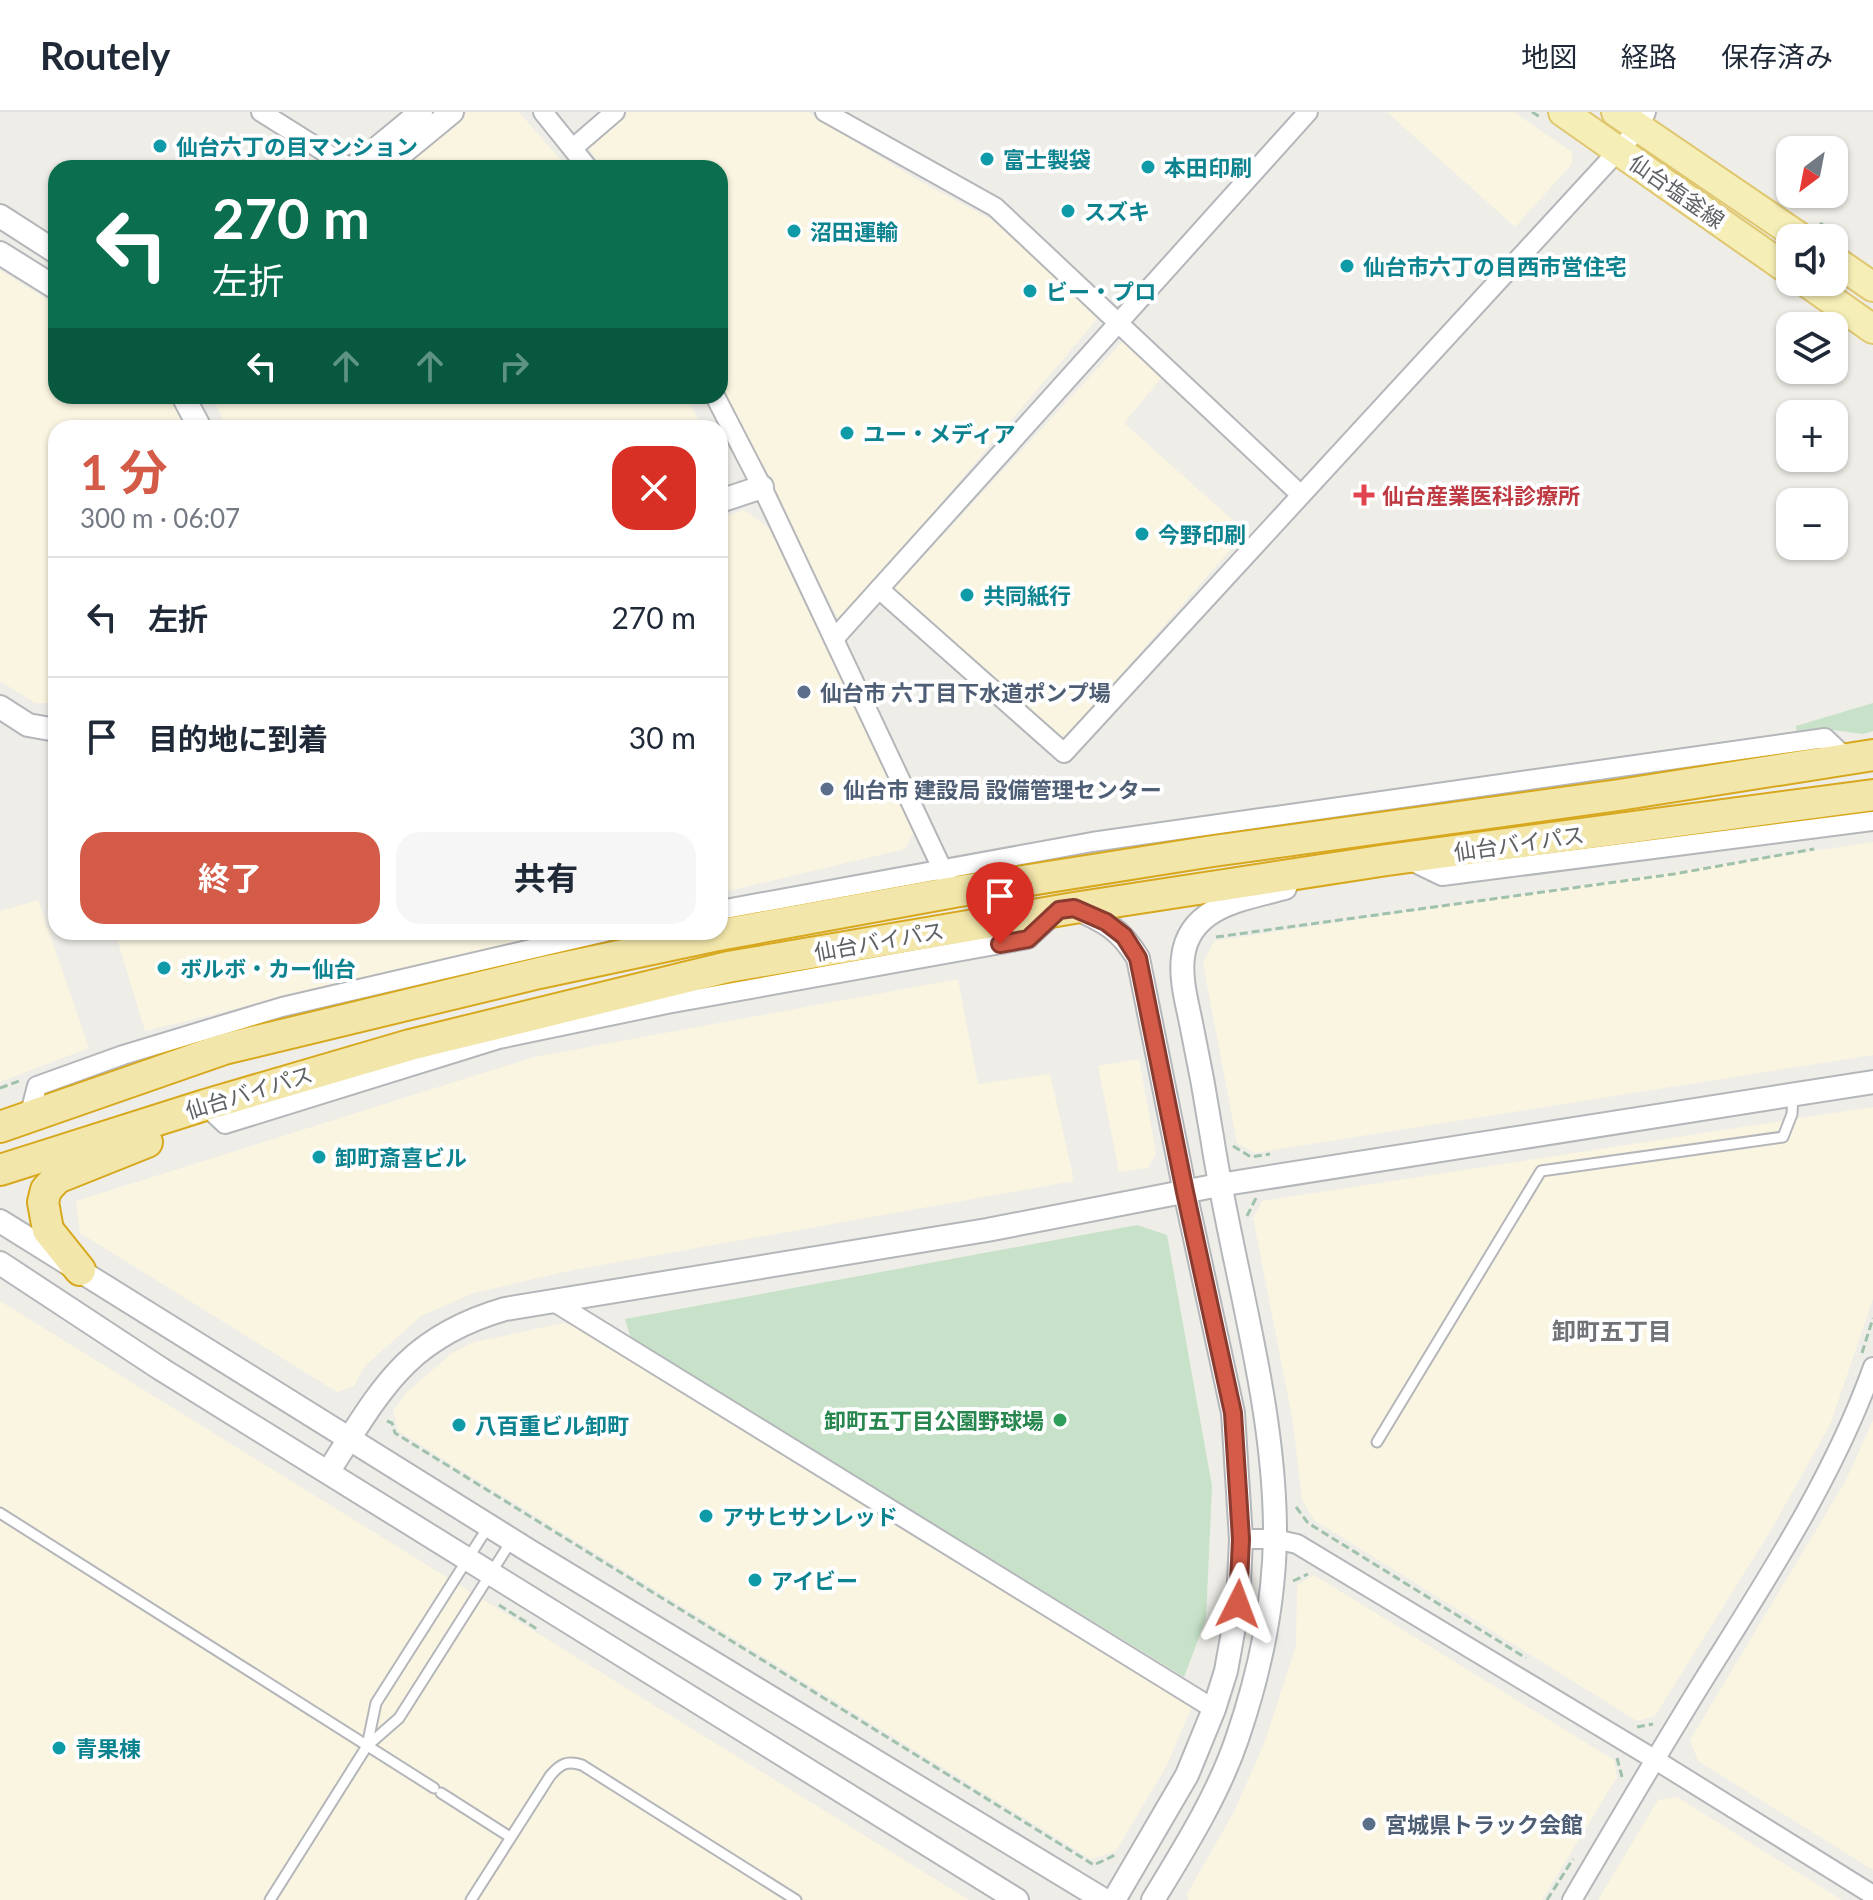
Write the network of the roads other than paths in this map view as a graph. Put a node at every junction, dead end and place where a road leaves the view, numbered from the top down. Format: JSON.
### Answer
{"nodes":[{"id":1,"x":261,"y":112,"type":"edge"},
{"id":2,"x":421,"y":112,"type":"edge"},
{"id":3,"x":452,"y":112,"type":"edge"},
{"id":4,"x":543,"y":112,"type":"edge"},
{"id":5,"x":615,"y":112,"type":"edge"},
{"id":6,"x":825,"y":112,"type":"edge"},
{"id":7,"x":1308,"y":112,"type":"edge"},
{"id":8,"x":1563,"y":112,"type":"edge"},
{"id":9,"x":1633,"y":117,"type":"edge"},
{"id":10,"x":573,"y":148,"type":"junction"},
{"id":11,"x":1617,"y":149,"type":"junction"},
{"id":12,"x":339,"y":160,"type":"edge"},
{"id":13,"x":362,"y":160,"type":"edge"},
{"id":14,"x":394,"y":160,"type":"edge"},
{"id":15,"x":582,"y":160,"type":"edge"},
{"id":16,"x":0,"y":216,"type":"edge"},
{"id":17,"x":1782,"y":224,"type":"edge"},
{"id":18,"x":48,"y":247,"type":"edge"},
{"id":19,"x":0,"y":253,"type":"edge"},
{"id":20,"x":1776,"y":261,"type":"edge"},
{"id":21,"x":1848,"y":270,"type":"edge"},
{"id":22,"x":48,"y":283,"type":"edge"},
{"id":23,"x":1873,"y":287,"type":"edge"},
{"id":24,"x":1826,"y":296,"type":"edge"},
{"id":25,"x":1119,"y":323,"type":"junction"},
{"id":26,"x":1873,"y":329,"type":"edge"},
{"id":27,"x":728,"y":421,"type":"edge"},
{"id":28,"x":762,"y":487,"type":"junction"},
{"id":29,"x":1301,"y":495,"type":"junction"},
{"id":30,"x":728,"y":498,"type":"edge"},
{"id":31,"x":879,"y":589,"type":"junction"},
{"id":32,"x":834,"y":639,"type":"junction"},
{"id":33,"x":0,"y":707,"type":"edge"},
{"id":34,"x":48,"y":729,"type":"edge"},
{"id":35,"x":1862,"y":754,"type":"edge"},
{"id":36,"x":1873,"y":795,"type":"edge"},
{"id":37,"x":1873,"y":821,"type":"edge"},
{"id":38,"x":1396,"y":859,"type":"junction"},
{"id":39,"x":948,"y":880,"type":"junction"},
{"id":40,"x":728,"y":909,"type":"edge"},
{"id":41,"x":1066,"y":909,"type":"junction"},
{"id":42,"x":728,"y":932,"type":"edge"},
{"id":43,"x":571,"y":940,"type":"edge"},
{"id":44,"x":694,"y":940,"type":"edge"},
{"id":45,"x":1873,"y":1082,"type":"edge"},
{"id":46,"x":1793,"y":1094,"type":"junction"},
{"id":47,"x":174,"y":1115,"type":"junction"},
{"id":48,"x":29,"y":1117,"type":"junction"},
{"id":49,"x":0,"y":1127,"type":"edge"},
{"id":50,"x":0,"y":1170,"type":"edge"},
{"id":51,"x":1219,"y":1185,"type":"junction"},
{"id":52,"x":1185,"y":1192,"type":"junction"},
{"id":53,"x":0,"y":1221,"type":"edge"},
{"id":54,"x":0,"y":1263,"type":"edge"},
{"id":55,"x":80,"y":1270,"type":"junction"},
{"id":56,"x":551,"y":1300,"type":"junction"},
{"id":57,"x":1866,"y":1364,"type":"edge"},
{"id":58,"x":350,"y":1437,"type":"junction"},
{"id":59,"x":1377,"y":1442,"type":"dead end"},
{"id":60,"x":328,"y":1472,"type":"junction"},
{"id":61,"x":0,"y":1513,"type":"edge"},
{"id":62,"x":489,"y":1526,"type":"junction"},
{"id":63,"x":1241,"y":1539,"type":"junction"},
{"id":64,"x":1275,"y":1539,"type":"junction"},
{"id":65,"x":512,"y":1540,"type":"junction"},
{"id":66,"x":468,"y":1560,"type":"junction"},
{"id":67,"x":490,"y":1574,"type":"junction"},
{"id":68,"x":1214,"y":1709,"type":"junction"},
{"id":69,"x":367,"y":1746,"type":"junction"},
{"id":70,"x":1654,"y":1759,"type":"junction"},
{"id":71,"x":510,"y":1837,"type":"junction"},
{"id":72,"x":1873,"y":1895,"type":"edge"},
{"id":73,"x":270,"y":1900,"type":"edge"},
{"id":74,"x":471,"y":1900,"type":"edge"},
{"id":75,"x":796,"y":1900,"type":"edge"},
{"id":76,"x":1017,"y":1900,"type":"edge"},
{"id":77,"x":1104,"y":1900,"type":"edge"},
{"id":78,"x":1114,"y":1900,"type":"edge"},
{"id":79,"x":1153,"y":1900,"type":"edge"},
{"id":80,"x":1572,"y":1900,"type":"edge"}],
"edges":[{"from":1,"to":12,"type":"street"},
{"from":2,"to":13,"type":"street"},
{"from":3,"to":14,"type":"street"},
{"from":4,"to":10,"type":"street"},
{"from":5,"to":10,"type":"street"},
{"from":6,"to":25,"type":"street"},
{"from":7,"to":25,"type":"street"},
{"from":8,"to":11,"type":"main road","name":"仙台塩釜線"},
{"from":9,"to":11,"type":"street"},
{"from":9,"to":17,"type":"main road","name":"仙台塩釜線"},
{"from":10,"to":15,"type":"street"},
{"from":11,"to":20,"type":"main road","name":"仙台塩釜線"},
{"from":11,"to":29,"type":"street"},
{"from":16,"to":18,"type":"street"},
{"from":19,"to":22,"type":"street"},
{"from":21,"to":23,"type":"main road"},
{"from":24,"to":26,"type":"main road"},
{"from":25,"to":29,"type":"street"},
{"from":25,"to":31,"type":"street"},
{"from":27,"to":28,"type":"street"},
{"from":28,"to":30,"type":"street"},
{"from":28,"to":32,"type":"street"},
{"from":29,"to":31,"type":"street"},
{"from":31,"to":32,"type":"street"},
{"from":32,"to":39,"type":"street"},
{"from":33,"to":34,"type":"street"},
{"from":35,"to":39,"type":"highway","name":"仙台バイパス"},
{"from":36,"to":38,"type":"highway","name":"仙台バイパス"},
{"from":37,"to":38,"type":"street"},
{"from":38,"to":41,"type":"highway","name":"仙台バイパス"},
{"from":38,"to":51,"type":"street"},
{"from":39,"to":40,"type":"street"},
{"from":39,"to":42,"type":"highway","name":"仙台バイパス"},
{"from":41,"to":47,"type":"highway","name":"仙台バイパス"},
{"from":41,"to":52,"type":"street"},
{"from":43,"to":48,"type":"street"},
{"from":44,"to":48,"type":"highway","name":"仙台バイパス"},
{"from":45,"to":46,"type":"street"},
{"from":46,"to":51,"type":"street"},
{"from":46,"to":59,"type":"lane"},
{"from":47,"to":50,"type":"highway","name":"仙台バイパス"},
{"from":47,"to":55,"type":"highway"},
{"from":48,"to":49,"type":"highway","name":"仙台バイパス"},
{"from":51,"to":52,"type":"street"},
{"from":51,"to":64,"type":"street"},
{"from":52,"to":56,"type":"street"},
{"from":52,"to":63,"type":"street"},
{"from":53,"to":55,"type":"street"},
{"from":54,"to":60,"type":"street"},
{"from":55,"to":58,"type":"street"},
{"from":56,"to":58,"type":"street"},
{"from":56,"to":68,"type":"street"},
{"from":57,"to":70,"type":"street"},
{"from":58,"to":60,"type":"street"},
{"from":58,"to":62,"type":"street"},
{"from":60,"to":66,"type":"street"},
{"from":61,"to":69,"type":"lane"},
{"from":62,"to":65,"type":"street"},
{"from":62,"to":66,"type":"lane"},
{"from":63,"to":64,"type":"street"},
{"from":63,"to":68,"type":"street"},
{"from":64,"to":70,"type":"street"},
{"from":64,"to":79,"type":"street"},
{"from":65,"to":67,"type":"lane"},
{"from":65,"to":77,"type":"street"},
{"from":66,"to":67,"type":"street"},
{"from":66,"to":69,"type":"lane"},
{"from":67,"to":69,"type":"lane"},
{"from":67,"to":76,"type":"street"},
{"from":68,"to":78,"type":"street"},
{"from":69,"to":71,"type":"lane"},
{"from":69,"to":73,"type":"lane"},
{"from":70,"to":72,"type":"street"},
{"from":70,"to":80,"type":"street"},
{"from":71,"to":74,"type":"lane"},
{"from":71,"to":75,"type":"lane"}]}
